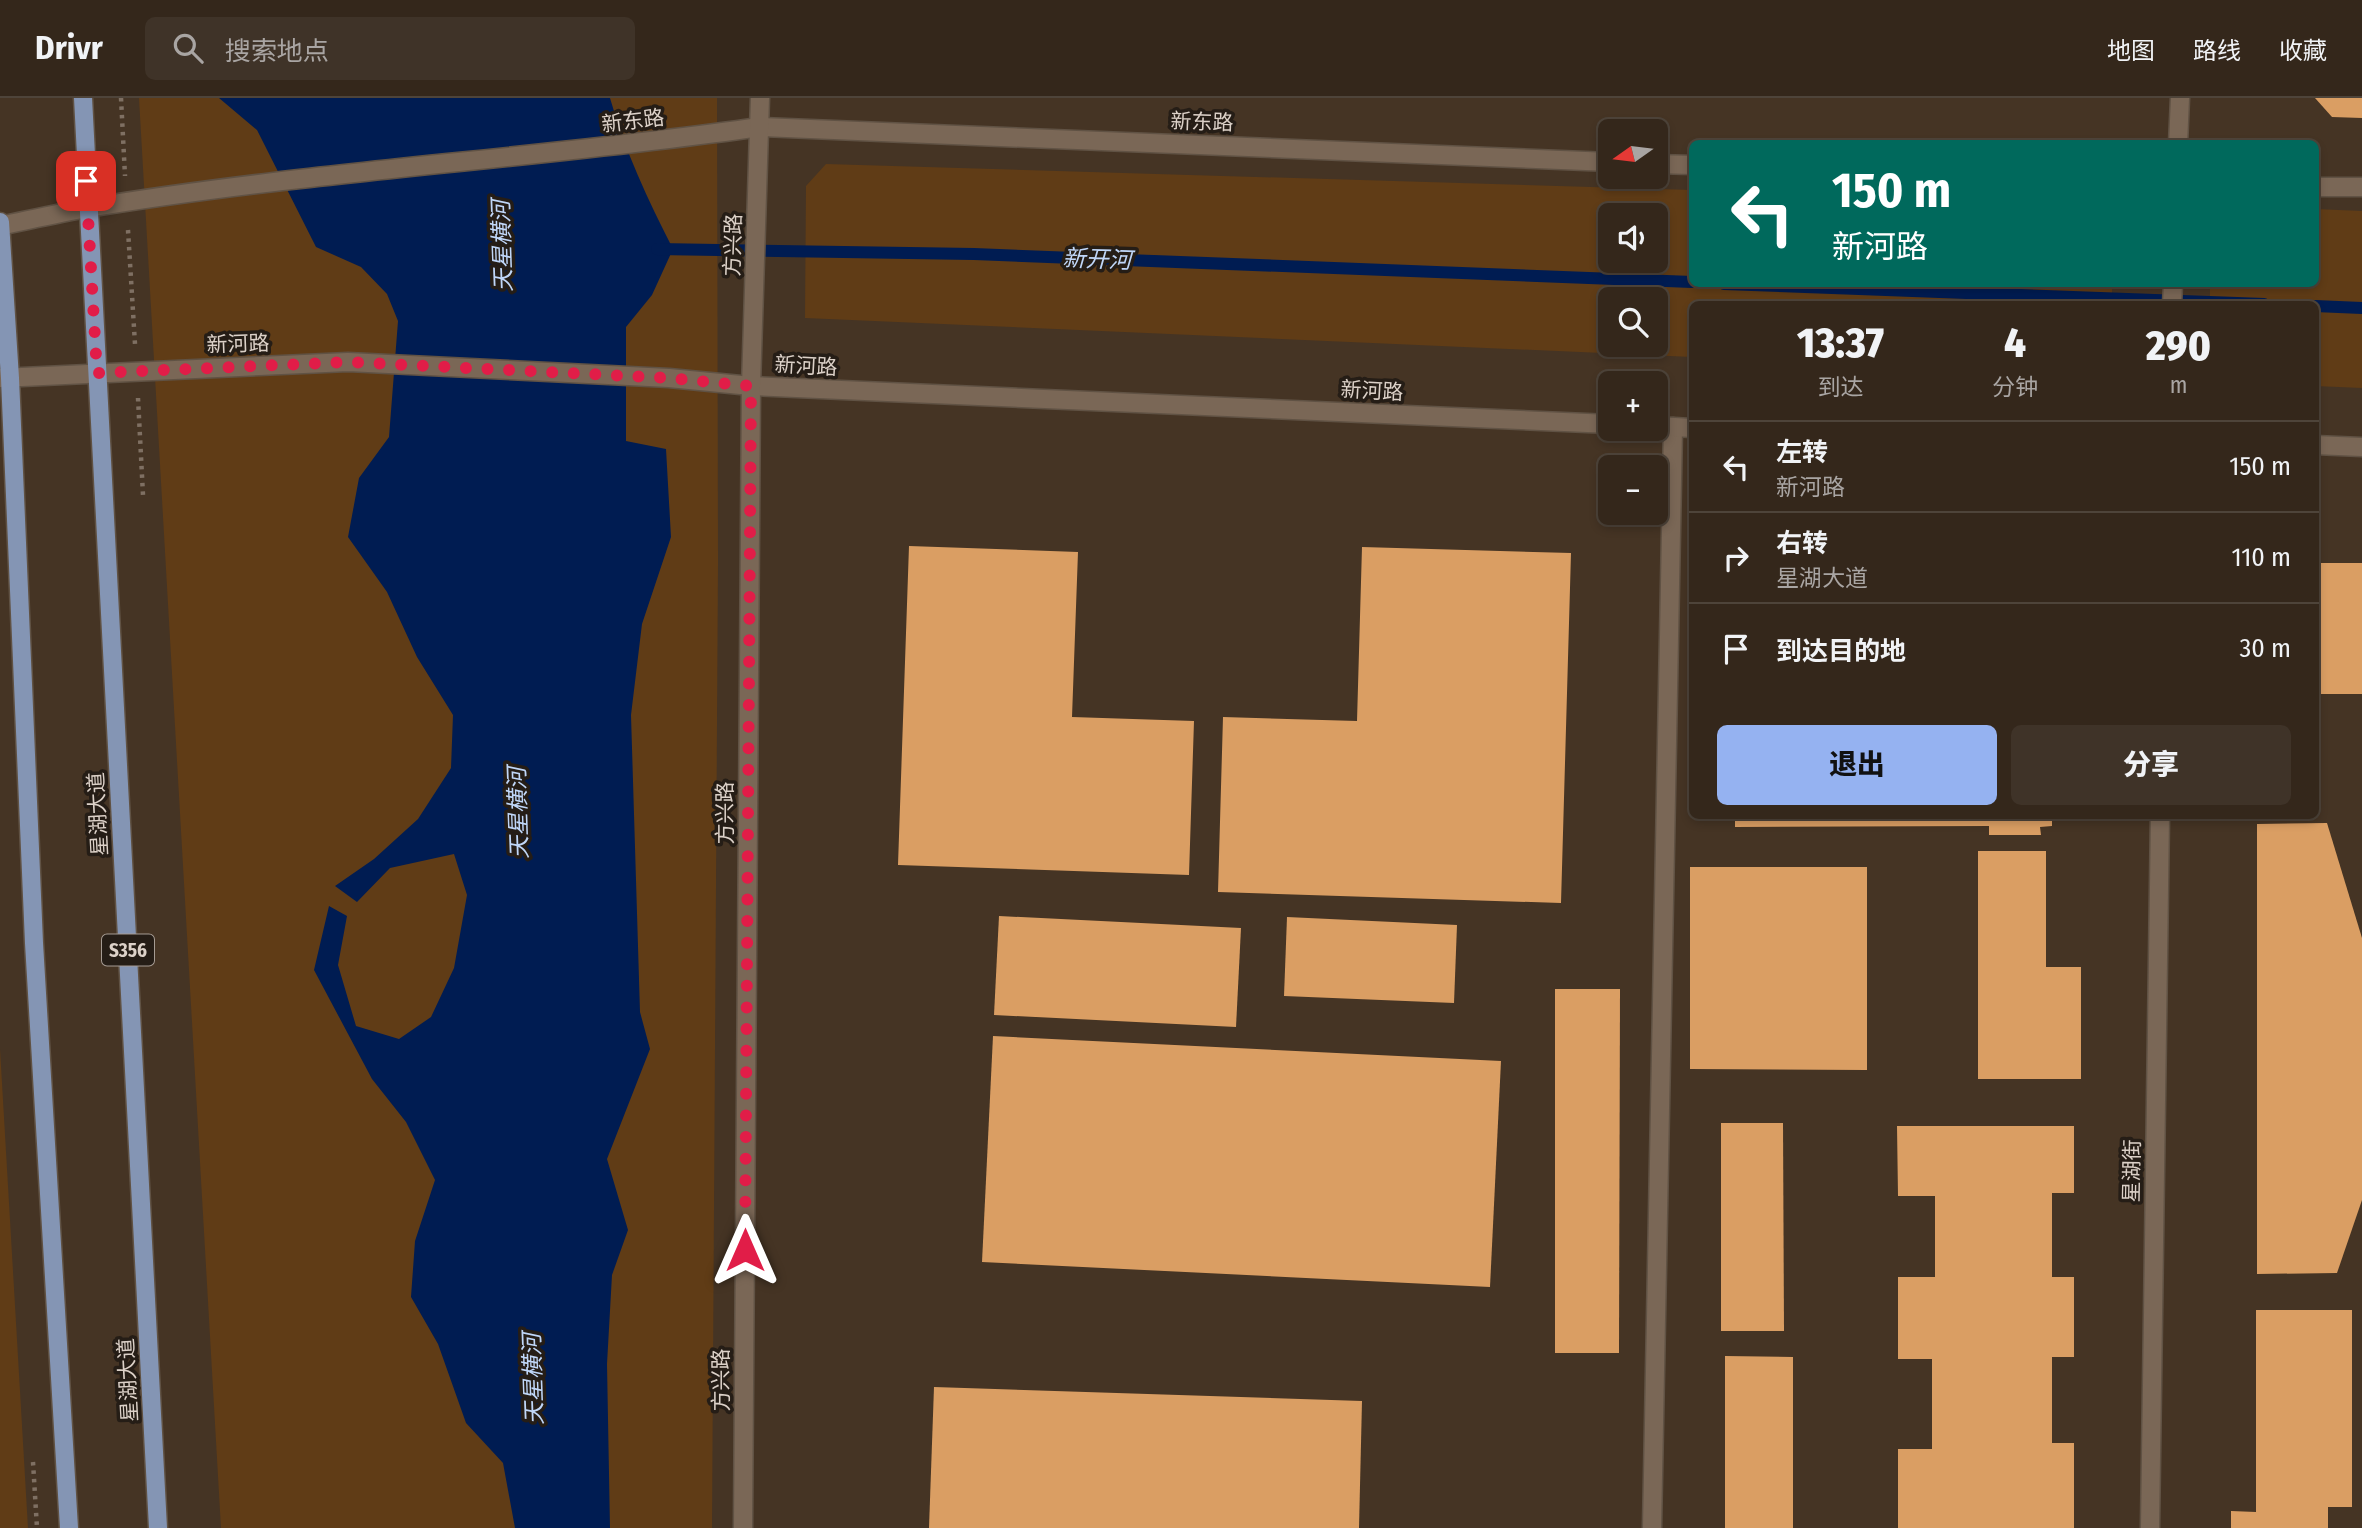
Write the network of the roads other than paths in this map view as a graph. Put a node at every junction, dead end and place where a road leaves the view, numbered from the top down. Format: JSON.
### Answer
{"nodes":[{"id":1,"x":83,"y":98,"type":"edge"},
{"id":2,"x":760,"y":98,"type":"edge"},
{"id":3,"x":2180,"y":98,"type":"edge"},
{"id":4,"x":760,"y":127,"type":"junction"},
{"id":5,"x":2178,"y":140,"type":"edge"},
{"id":6,"x":1598,"y":162,"type":"edge"},
{"id":7,"x":1668,"y":164,"type":"edge"},
{"id":8,"x":1689,"y":165,"type":"edge"},
{"id":9,"x":2319,"y":187,"type":"edge"},
{"id":10,"x":2362,"y":187,"type":"edge"},
{"id":11,"x":88,"y":208,"type":"junction"},
{"id":12,"x":0,"y":225,"type":"edge"},
{"id":13,"x":97,"y":373,"type":"junction"},
{"id":14,"x":5,"y":378,"type":"edge"},
{"id":15,"x":751,"y":386,"type":"junction"},
{"id":16,"x":1598,"y":423,"type":"edge"},
{"id":17,"x":1668,"y":427,"type":"edge"},
{"id":18,"x":1689,"y":428,"type":"edge"},
{"id":19,"x":1664,"y":441,"type":"edge"},
{"id":20,"x":2319,"y":445,"type":"edge"},
{"id":21,"x":2362,"y":447,"type":"edge"},
{"id":22,"x":2160,"y":819,"type":"edge"},
{"id":23,"x":69,"y":1528,"type":"edge"},
{"id":24,"x":158,"y":1528,"type":"edge"},
{"id":25,"x":743,"y":1528,"type":"edge"},
{"id":26,"x":1652,"y":1528,"type":"edge"},
{"id":27,"x":2150,"y":1528,"type":"edge"}],
"edges":[{"from":1,"to":11,"type":"main road","name":"星湖大道","number":"S356"},
{"from":2,"to":4,"type":"street","name":"方兴路"},
{"from":3,"to":5,"type":"street"},
{"from":4,"to":6,"type":"street","name":"新东路"},
{"from":4,"to":11,"type":"street","name":"新东路"},
{"from":4,"to":15,"type":"street","name":"方兴路"},
{"from":7,"to":8,"type":"street"},
{"from":9,"to":10,"type":"street"},
{"from":11,"to":12,"type":"street","name":"新东路"},
{"from":11,"to":13,"type":"main road","name":"星湖大道","number":"S356"},
{"from":12,"to":14,"type":"main road"},
{"from":13,"to":14,"type":"street","name":"新河路"},
{"from":13,"to":15,"type":"street","name":"新河路"},
{"from":13,"to":24,"type":"main road","name":"星湖大道","number":"S356"},
{"from":14,"to":23,"type":"main road"},
{"from":15,"to":16,"type":"street","name":"新河路"},
{"from":15,"to":25,"type":"street","name":"方兴路"},
{"from":17,"to":18,"type":"street"},
{"from":19,"to":26,"type":"street"},
{"from":20,"to":21,"type":"street"},
{"from":22,"to":27,"type":"street","name":"星湖街"}]}
